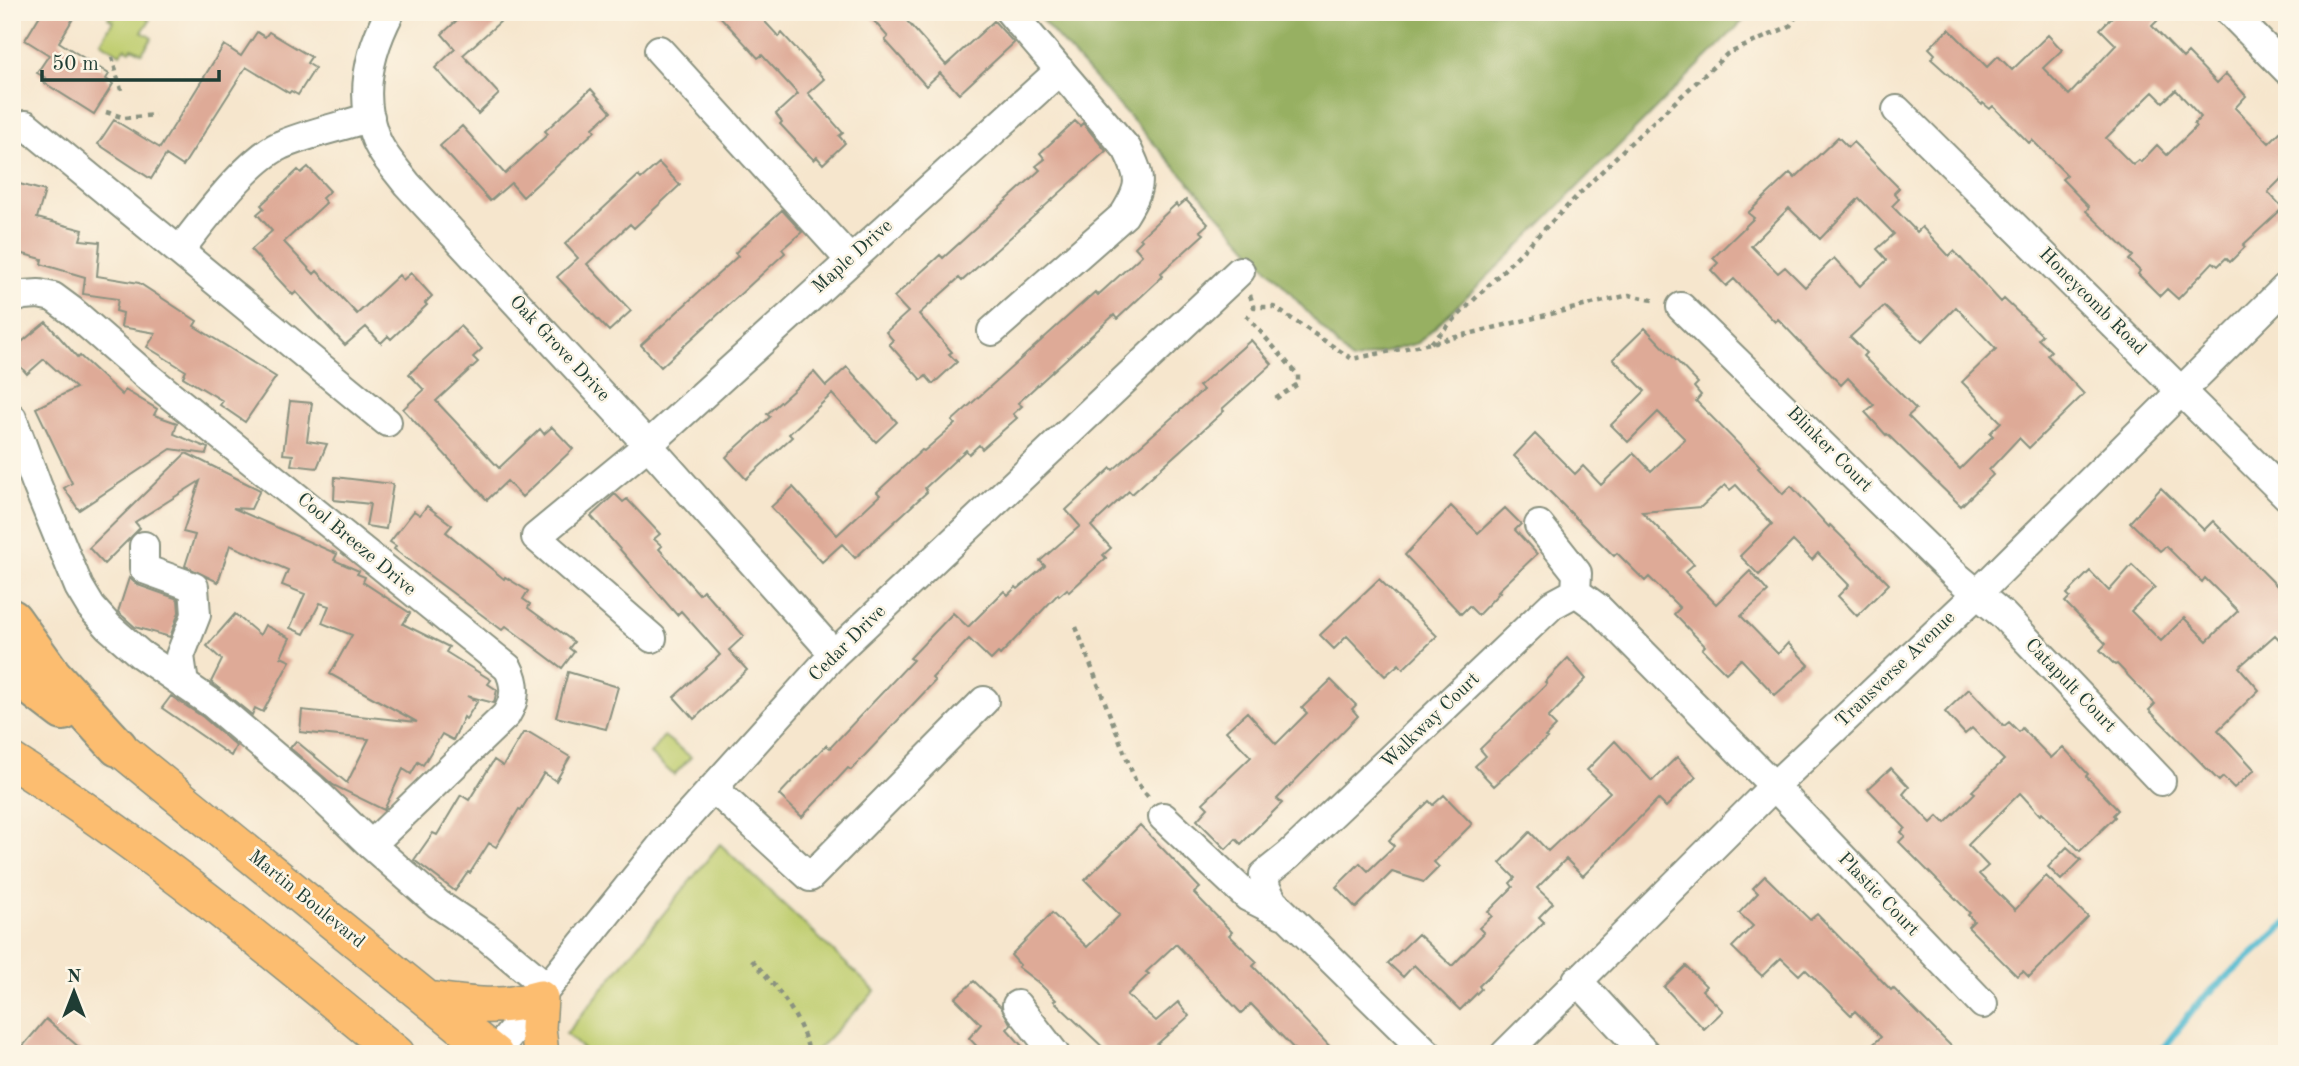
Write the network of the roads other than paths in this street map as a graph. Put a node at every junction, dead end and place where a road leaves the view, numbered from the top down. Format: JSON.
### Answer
{"nodes":[{"id":1,"x":390,"y":12,"type":"edge"},
{"id":2,"x":1010,"y":12,"type":"edge"},
{"id":3,"x":2230,"y":12,"type":"edge"},
{"id":4,"x":659,"y":51,"type":"dead end"},
{"id":5,"x":1060,"y":70,"type":"junction"},
{"id":6,"x":2287,"y":70,"type":"edge"},
{"id":7,"x":1897,"y":110,"type":"dead end"},
{"id":8,"x":370,"y":117,"type":"junction"},
{"id":9,"x":26,"y":125,"type":"dead end"},
{"id":10,"x":179,"y":251,"type":"junction"},
{"id":11,"x":850,"y":260,"type":"junction"},
{"id":12,"x":1240,"y":271,"type":"road end"},
{"id":13,"x":2287,"y":286,"type":"edge"},
{"id":14,"x":12,"y":299,"type":"edge"},
{"id":15,"x":1681,"y":307,"type":"road end"},
{"id":16,"x":992,"y":331,"type":"dead end"},
{"id":17,"x":2183,"y":391,"type":"junction"},
{"id":18,"x":12,"y":418,"type":"edge"},
{"id":19,"x":387,"y":422,"type":"dead end"},
{"id":20,"x":648,"y":444,"type":"junction"},
{"id":21,"x":2287,"y":496,"type":"edge"},
{"id":22,"x":1539,"y":525,"type":"dead end"},
{"id":23,"x":144,"y":546,"type":"dead end"},
{"id":24,"x":1576,"y":592,"type":"junction"},
{"id":25,"x":1976,"y":594,"type":"junction"},
{"id":26,"x":12,"y":619,"type":"edge"},
{"id":27,"x":652,"y":638,"type":"dead end"},
{"id":28,"x":834,"y":654,"type":"junction"},
{"id":29,"x":12,"y":672,"type":"edge"},
{"id":30,"x":184,"y":684,"type":"junction"},
{"id":31,"x":984,"y":701,"type":"dead end"},
{"id":32,"x":118,"y":747,"type":"junction"},
{"id":33,"x":12,"y":761,"type":"edge"},
{"id":34,"x":2161,"y":781,"type":"dead end"},
{"id":35,"x":1774,"y":786,"type":"junction"},
{"id":36,"x":714,"y":789,"type":"junction"},
{"id":37,"x":1163,"y":817,"type":"road end"},
{"id":38,"x":371,"y":845,"type":"junction"},
{"id":39,"x":1289,"y":918,"type":"junction"},
{"id":40,"x":1577,"y":980,"type":"junction"},
{"id":41,"x":544,"y":993,"type":"junction"},
{"id":42,"x":428,"y":999,"type":"junction"},
{"id":43,"x":1983,"y":1004,"type":"dead end"},
{"id":44,"x":1017,"y":1005,"type":"dead end"},
{"id":45,"x":397,"y":1054,"type":"edge"},
{"id":46,"x":495,"y":1054,"type":"edge"},
{"id":47,"x":541,"y":1054,"type":"edge"},
{"id":48,"x":1055,"y":1054,"type":"edge"},
{"id":49,"x":1428,"y":1054,"type":"edge"},
{"id":50,"x":1505,"y":1054,"type":"edge"},
{"id":51,"x":1646,"y":1054,"type":"edge"}],
"edges":[{"from":1,"to":8,"type":"street","name":"Oak Grove Drive"},
{"from":2,"to":5,"type":"street"},
{"from":3,"to":6,"type":"street"},
{"from":4,"to":11,"type":"street"},
{"from":5,"to":11,"type":"street","name":"Maple Drive"},
{"from":5,"to":16,"type":"street"},
{"from":7,"to":17,"type":"street","name":"Honeycomb Road"},
{"from":8,"to":10,"type":"street"},
{"from":8,"to":20,"type":"street","name":"Oak Grove Drive"},
{"from":9,"to":10,"type":"street"},
{"from":10,"to":19,"type":"street"},
{"from":11,"to":20,"type":"street","name":"Maple Drive"},
{"from":12,"to":28,"type":"street","name":"Cedar Drive"},
{"from":13,"to":17,"type":"street","name":"Transverse Avenue"},
{"from":14,"to":38,"type":"street","name":"Cool Breeze Drive"},
{"from":15,"to":25,"type":"street","name":"Blinker Court"},
{"from":17,"to":21,"type":"street","name":"Honeycomb Road"},
{"from":17,"to":25,"type":"street","name":"Transverse Avenue"},
{"from":18,"to":30,"type":"street"},
{"from":20,"to":27,"type":"street","name":"Maple Drive"},
{"from":20,"to":28,"type":"street","name":"Oak Grove Drive"},
{"from":22,"to":24,"type":"street"},
{"from":23,"to":30,"type":"street"},
{"from":24,"to":35,"type":"street"},
{"from":24,"to":39,"type":"street","name":"Walkway Court"},
{"from":25,"to":34,"type":"street","name":"Catapult Court"},
{"from":25,"to":35,"type":"street","name":"Transverse Avenue"},
{"from":26,"to":32,"type":"highway"},
{"from":28,"to":36,"type":"street","name":"Cedar Drive"},
{"from":29,"to":32,"type":"highway"},
{"from":30,"to":38,"type":"street"},
{"from":31,"to":36,"type":"street"},
{"from":32,"to":42,"type":"main road","name":"Martin Boulevard"},
{"from":33,"to":45,"type":"main road"},
{"from":35,"to":40,"type":"street","name":"Transverse Avenue"},
{"from":35,"to":43,"type":"street","name":"Plastic Court"},
{"from":36,"to":41,"type":"street","name":"Cedar Drive"},
{"from":37,"to":39,"type":"street"},
{"from":38,"to":41,"type":"street"},
{"from":39,"to":49,"type":"street","name":"Walkway Court"},
{"from":40,"to":50,"type":"street","name":"Transverse Avenue"},
{"from":40,"to":51,"type":"street"},
{"from":41,"to":42,"type":"main road"},
{"from":41,"to":46,"type":"street","name":"Cedar Drive"},
{"from":41,"to":47,"type":"main road"},
{"from":42,"to":46,"type":"main road","name":"Martin Boulevard"},
{"from":44,"to":48,"type":"street"}]}
